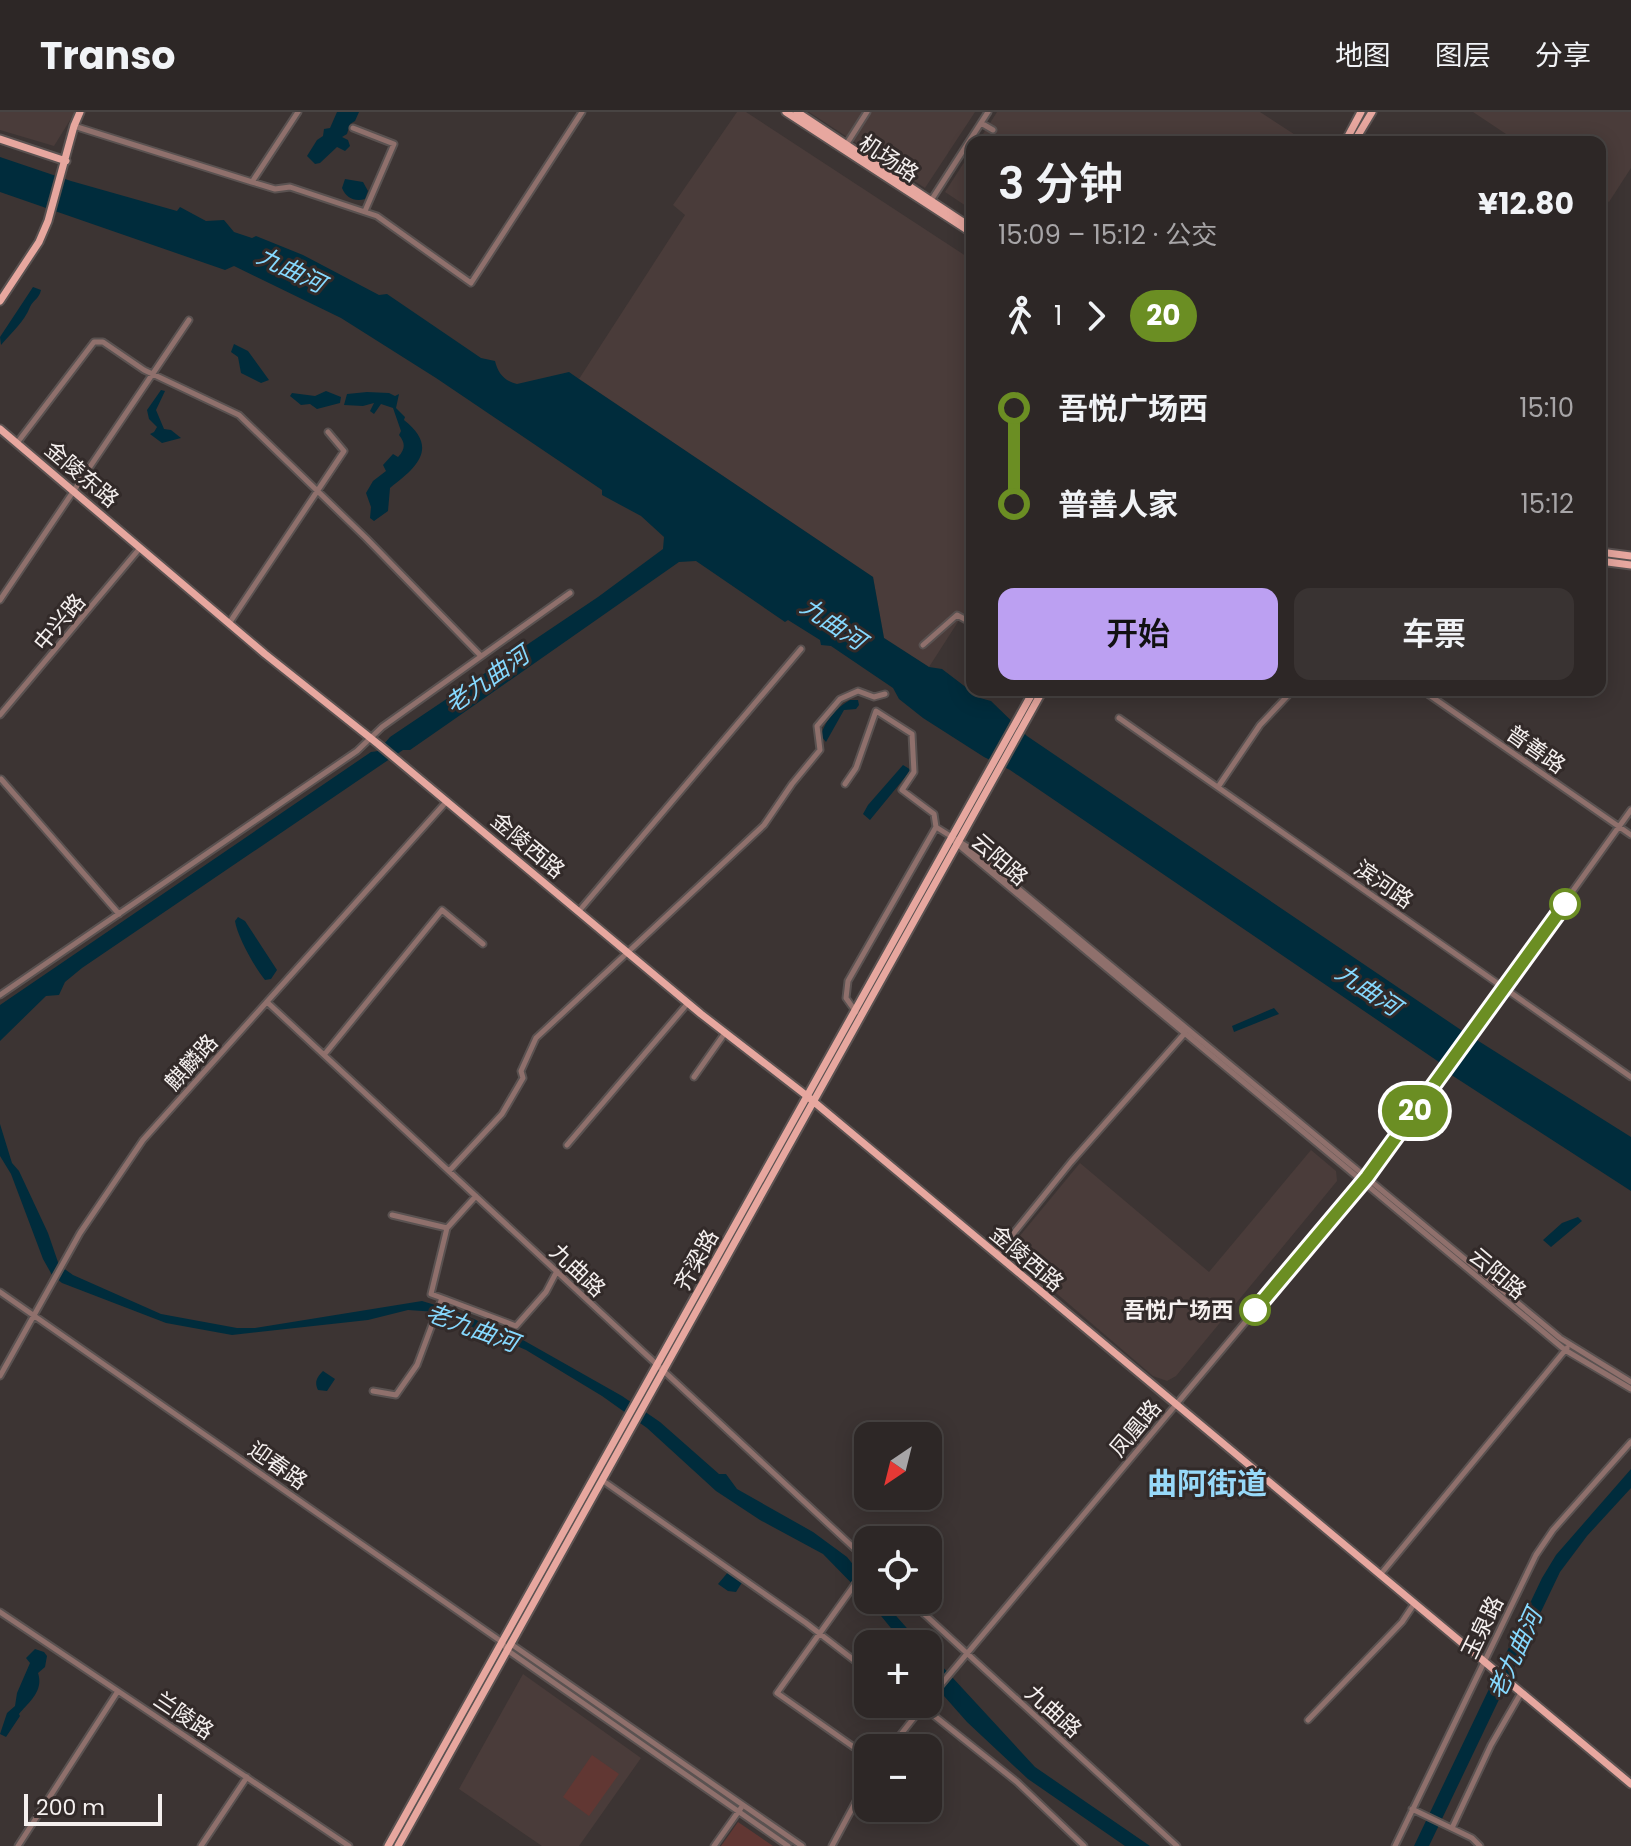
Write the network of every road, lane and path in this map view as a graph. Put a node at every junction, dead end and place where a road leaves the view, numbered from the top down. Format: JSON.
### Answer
{"nodes":[{"id":1,"x":80,"y":112,"type":"edge"},
{"id":2,"x":298,"y":112,"type":"edge"},
{"id":3,"x":582,"y":112,"type":"edge"},
{"id":4,"x":786,"y":112,"type":"edge"},
{"id":5,"x":797,"y":112,"type":"edge"},
{"id":6,"x":867,"y":112,"type":"edge"},
{"id":7,"x":988,"y":112,"type":"edge"},
{"id":8,"x":1361,"y":112,"type":"edge"},
{"id":9,"x":1372,"y":112,"type":"edge"},
{"id":10,"x":981,"y":123,"type":"junction"},
{"id":11,"x":74,"y":126,"type":"junction"},
{"id":12,"x":353,"y":128,"type":"dead end"},
{"id":13,"x":993,"y":130,"type":"dead end"},
{"id":14,"x":972,"y":136,"type":"edge"},
{"id":15,"x":1348,"y":136,"type":"edge"},
{"id":16,"x":1358,"y":136,"type":"edge"},
{"id":17,"x":0,"y":139,"type":"edge"},
{"id":18,"x":966,"y":146,"type":"edge"},
{"id":19,"x":845,"y":147,"type":"junction"},
{"id":20,"x":65,"y":164,"type":"junction"},
{"id":21,"x":252,"y":182,"type":"junction"},
{"id":22,"x":929,"y":202,"type":"junction"},
{"id":23,"x":365,"y":211,"type":"junction"},
{"id":24,"x":966,"y":226,"type":"edge"},
{"id":25,"x":0,"y":301,"type":"edge"},
{"id":26,"x":189,"y":320,"type":"dead end"},
{"id":27,"x":153,"y":373,"type":"junction"},
{"id":28,"x":0,"y":429,"type":"edge"},
{"id":29,"x":328,"y":432,"type":"dead end"},
{"id":30,"x":17,"y":443,"type":"junction"},
{"id":31,"x":318,"y":489,"type":"junction"},
{"id":32,"x":73,"y":490,"type":"junction"},
{"id":33,"x":140,"y":547,"type":"junction"},
{"id":34,"x":1606,"y":553,"type":"edge"},
{"id":35,"x":1631,"y":556,"type":"edge"},
{"id":36,"x":1606,"y":562,"type":"edge"},
{"id":37,"x":1631,"y":565,"type":"edge"},
{"id":38,"x":570,"y":593,"type":"dead end"},
{"id":39,"x":0,"y":600,"type":"edge"},
{"id":40,"x":966,"y":620,"type":"edge"},
{"id":41,"x":230,"y":622,"type":"junction"},
{"id":42,"x":923,"y":645,"type":"dead end"},
{"id":43,"x":801,"y":649,"type":"dead end"},
{"id":44,"x":481,"y":656,"type":"junction"},
{"id":45,"x":885,"y":694,"type":"dead end"},
{"id":46,"x":1032,"y":696,"type":"edge"},
{"id":47,"x":1039,"y":696,"type":"edge"},
{"id":48,"x":1287,"y":696,"type":"edge"},
{"id":49,"x":1431,"y":696,"type":"edge"},
{"id":50,"x":874,"y":697,"type":"junction"},
{"id":51,"x":876,"y":711,"type":"junction"},
{"id":52,"x":1026,"y":713,"type":"junction"},
{"id":53,"x":0,"y":715,"type":"edge"},
{"id":54,"x":1119,"y":718,"type":"dead end"},
{"id":55,"x":370,"y":738,"type":"junction"},
{"id":56,"x":1,"y":779,"type":"edge"},
{"id":57,"x":845,"y":784,"type":"dead end"},
{"id":58,"x":1218,"y":787,"type":"junction"},
{"id":59,"x":447,"y":801,"type":"junction"},
{"id":60,"x":1631,"y":810,"type":"edge"},
{"id":61,"x":936,"y":827,"type":"junction"},
{"id":62,"x":1620,"y":827,"type":"junction"},
{"id":63,"x":1631,"y":835,"type":"edge"},
{"id":64,"x":957,"y":842,"type":"junction"},
{"id":65,"x":579,"y":911,"type":"junction"},
{"id":66,"x":119,"y":914,"type":"junction"},
{"id":67,"x":483,"y":944,"type":"dead end"},
{"id":68,"x":628,"y":953,"type":"junction"},
{"id":69,"x":1505,"y":988,"type":"junction"},
{"id":70,"x":0,"y":995,"type":"edge"},
{"id":71,"x":267,"y":1002,"type":"junction"},
{"id":72,"x":688,"y":1003,"type":"junction"},
{"id":73,"x":859,"y":1014,"type":"junction"},
{"id":74,"x":1187,"y":1032,"type":"junction"},
{"id":75,"x":725,"y":1033,"type":"junction"},
{"id":76,"x":324,"y":1055,"type":"junction"},
{"id":77,"x":694,"y":1077,"type":"dead end"},
{"id":78,"x":1631,"y":1077,"type":"edge"},
{"id":79,"x":811,"y":1099,"type":"junction"},
{"id":80,"x":567,"y":1145,"type":"dead end"},
{"id":81,"x":449,"y":1171,"type":"junction"},
{"id":82,"x":1365,"y":1180,"type":"junction"},
{"id":83,"x":476,"y":1196,"type":"junction"},
{"id":84,"x":392,"y":1215,"type":"dead end"},
{"id":85,"x":447,"y":1228,"type":"junction"},
{"id":86,"x":996,"y":1255,"type":"junction"},
{"id":87,"x":557,"y":1271,"type":"junction"},
{"id":88,"x":0,"y":1292,"type":"edge"},
{"id":89,"x":442,"y":1300,"type":"junction"},
{"id":90,"x":35,"y":1316,"type":"junction"},
{"id":91,"x":1567,"y":1348,"type":"junction"},
{"id":92,"x":660,"y":1368,"type":"junction"},
{"id":93,"x":0,"y":1376,"type":"edge"},
{"id":94,"x":1631,"y":1382,"type":"edge"},
{"id":95,"x":1631,"y":1389,"type":"edge"},
{"id":96,"x":373,"y":1391,"type":"dead end"},
{"id":97,"x":1174,"y":1405,"type":"junction"},
{"id":98,"x":631,"y":1420,"type":"junction"},
{"id":99,"x":1631,"y":1442,"type":"edge"},
{"id":100,"x":602,"y":1480,"type":"junction"},
{"id":101,"x":575,"y":1521,"type":"junction"},
{"id":102,"x":854,"y":1551,"type":"edge"},
{"id":103,"x":1380,"y":1575,"type":"junction"},
{"id":104,"x":854,"y":1584,"type":"edge"},
{"id":105,"x":1414,"y":1604,"type":"junction"},
{"id":106,"x":0,"y":1612,"type":"edge"},
{"id":107,"x":924,"y":1614,"type":"edge"},
{"id":108,"x":819,"y":1634,"type":"junction"},
{"id":109,"x":507,"y":1646,"type":"junction"},
{"id":110,"x":966,"y":1654,"type":"junction"},
{"id":111,"x":854,"y":1660,"type":"edge"},
{"id":112,"x":1483,"y":1661,"type":"junction"},
{"id":113,"x":942,"y":1683,"type":"edge"},
{"id":114,"x":118,"y":1691,"type":"junction"},
{"id":115,"x":1518,"y":1691,"type":"junction"},
{"id":116,"x":913,"y":1718,"type":"edge"},
{"id":117,"x":942,"y":1718,"type":"edge"},
{"id":118,"x":1308,"y":1720,"type":"dead end"},
{"id":119,"x":901,"y":1734,"type":"edge"},
{"id":120,"x":854,"y":1747,"type":"edge"},
{"id":121,"x":247,"y":1777,"type":"junction"},
{"id":122,"x":1631,"y":1784,"type":"edge"},
{"id":123,"x":854,"y":1805,"type":"edge"},
{"id":124,"x":741,"y":1808,"type":"junction"},
{"id":125,"x":1412,"y":1809,"type":"junction"},
{"id":126,"x":1452,"y":1828,"type":"junction"},
{"id":127,"x":1477,"y":1845,"type":"edge"},
{"id":128,"x":18,"y":1846,"type":"edge"},
{"id":129,"x":201,"y":1846,"type":"edge"},
{"id":130,"x":349,"y":1846,"type":"edge"},
{"id":131,"x":388,"y":1846,"type":"edge"},
{"id":132,"x":398,"y":1846,"type":"edge"},
{"id":133,"x":714,"y":1846,"type":"edge"},
{"id":134,"x":788,"y":1846,"type":"edge"},
{"id":135,"x":802,"y":1846,"type":"edge"},
{"id":136,"x":832,"y":1846,"type":"edge"},
{"id":137,"x":1084,"y":1846,"type":"edge"},
{"id":138,"x":1177,"y":1846,"type":"edge"},
{"id":139,"x":1395,"y":1846,"type":"edge"}],
"edges":[{"from":1,"to":11,"type":"main road"},
{"from":2,"to":21,"type":"street"},
{"from":3,"to":23,"type":"street"},
{"from":4,"to":19,"type":"main road","name":"机场路"},
{"from":5,"to":19,"type":"main road","name":"机场路"},
{"from":6,"to":19,"type":"street"},
{"from":7,"to":10,"type":"street"},
{"from":8,"to":15,"type":"main road"},
{"from":9,"to":16,"type":"main road"},
{"from":10,"to":13,"type":"street"},
{"from":10,"to":14,"type":"street"},
{"from":11,"to":20,"type":"main road"},
{"from":11,"to":21,"type":"street"},
{"from":12,"to":23,"type":"street"},
{"from":17,"to":20,"type":"main road"},
{"from":18,"to":22,"type":"street"},
{"from":19,"to":22,"type":"main road","name":"机场路"},
{"from":20,"to":25,"type":"main road"},
{"from":21,"to":23,"type":"street"},
{"from":22,"to":24,"type":"main road","name":"机场路"},
{"from":26,"to":27,"type":"street"},
{"from":27,"to":30,"type":"street"},
{"from":27,"to":31,"type":"street"},
{"from":27,"to":32,"type":"street"},
{"from":28,"to":30,"type":"main road","name":"金陵东路"},
{"from":29,"to":31,"type":"street"},
{"from":30,"to":32,"type":"main road","name":"金陵东路"},
{"from":31,"to":41,"type":"street"},
{"from":31,"to":44,"type":"street"},
{"from":32,"to":33,"type":"main road","name":"金陵东路"},
{"from":32,"to":39,"type":"street"},
{"from":33,"to":41,"type":"main road"},
{"from":33,"to":53,"type":"street","name":"中兴路"},
{"from":34,"to":35,"type":"main road"},
{"from":36,"to":37,"type":"main road"},
{"from":38,"to":44,"type":"street"},
{"from":40,"to":42,"type":"street"},
{"from":41,"to":55,"type":"main road"},
{"from":43,"to":65,"type":"street"},
{"from":44,"to":55,"type":"street"},
{"from":45,"to":50,"type":"street"},
{"from":46,"to":52,"type":"main road","name":"齐梁路"},
{"from":47,"to":52,"type":"main road","name":"齐梁路"},
{"from":48,"to":58,"type":"street"},
{"from":49,"to":62,"type":"street","name":"普善路"},
{"from":50,"to":51,"type":"street"},
{"from":50,"to":68,"type":"street"},
{"from":51,"to":57,"type":"street"},
{"from":51,"to":61,"type":"street","name":"云阳路"},
{"from":52,"to":64,"type":"main road","name":"齐梁路"},
{"from":54,"to":58,"type":"street","name":"滨河路"},
{"from":55,"to":59,"type":"main road","name":"金陵西路"},
{"from":55,"to":66,"type":"street"},
{"from":56,"to":66,"type":"street"},
{"from":58,"to":69,"type":"street","name":"滨河路"},
{"from":59,"to":65,"type":"main road","name":"金陵西路"},
{"from":59,"to":71,"type":"street","name":"麒麟路"},
{"from":60,"to":62,"type":"street","name":"凤凰路"},
{"from":61,"to":64,"type":"street","name":"云阳路"},
{"from":61,"to":73,"type":"street"},
{"from":62,"to":63,"type":"street","name":"普善路"},
{"from":62,"to":69,"type":"street","name":"凤凰路"},
{"from":64,"to":73,"type":"main road","name":"齐梁路"},
{"from":64,"to":74,"type":"street","name":"云阳路"},
{"from":65,"to":68,"type":"main road","name":"金陵西路"},
{"from":66,"to":70,"type":"street"},
{"from":67,"to":76,"type":"street"},
{"from":68,"to":72,"type":"main road","name":"金陵西路"},
{"from":68,"to":81,"type":"street"},
{"from":69,"to":78,"type":"street","name":"滨河路"},
{"from":69,"to":82,"type":"street","name":"凤凰路"},
{"from":71,"to":76,"type":"street","name":"九曲路"},
{"from":71,"to":90,"type":"street","name":"麒麟路"},
{"from":72,"to":75,"type":"main road","name":"金陵西路"},
{"from":72,"to":80,"type":"street"},
{"from":73,"to":79,"type":"main road","name":"齐梁路"},
{"from":74,"to":82,"type":"street","name":"云阳路"},
{"from":74,"to":86,"type":"street"},
{"from":75,"to":77,"type":"street"},
{"from":75,"to":79,"type":"main road","name":"金陵西路"},
{"from":76,"to":81,"type":"street","name":"九曲路"},
{"from":79,"to":86,"type":"main road","name":"金陵西路"},
{"from":79,"to":92,"type":"main road","name":"齐梁路"},
{"from":81,"to":83,"type":"street","name":"九曲路"},
{"from":82,"to":91,"type":"street","name":"云阳路"},
{"from":82,"to":97,"type":"street","name":"凤凰路"},
{"from":83,"to":85,"type":"street"},
{"from":83,"to":87,"type":"street","name":"九曲路"},
{"from":84,"to":85,"type":"street"},
{"from":85,"to":89,"type":"street"},
{"from":86,"to":97,"type":"main road","name":"金陵西路"},
{"from":87,"to":89,"type":"street"},
{"from":87,"to":92,"type":"street","name":"九曲路"},
{"from":88,"to":90,"type":"street","name":"迎春路"},
{"from":89,"to":96,"type":"street"},
{"from":90,"to":93,"type":"street","name":"麒麟路"},
{"from":90,"to":109,"type":"street","name":"迎春路"},
{"from":91,"to":94,"type":"street","name":"云阳路"},
{"from":91,"to":95,"type":"street","name":"云阳路"},
{"from":91,"to":103,"type":"street"},
{"from":92,"to":98,"type":"main road","name":"齐梁路"},
{"from":92,"to":102,"type":"street","name":"九曲路"},
{"from":97,"to":103,"type":"main road","name":"金陵西路"},
{"from":97,"to":110,"type":"street","name":"凤凰路"},
{"from":98,"to":100,"type":"main road","name":"齐梁路"},
{"from":98,"to":101,"type":"main road","name":"齐梁路"},
{"from":99,"to":112,"type":"street","name":"玉泉路"},
{"from":100,"to":101,"type":"main road","name":"齐梁路"},
{"from":100,"to":108,"type":"street"},
{"from":101,"to":109,"type":"main road","name":"齐梁路"},
{"from":103,"to":105,"type":"main road","name":"金陵西路"},
{"from":104,"to":108,"type":"street"},
{"from":105,"to":112,"type":"main road","name":"金陵西路"},
{"from":105,"to":118,"type":"street"},
{"from":106,"to":114,"type":"street","name":"兰陵路"},
{"from":107,"to":110,"type":"street","name":"九曲路"},
{"from":108,"to":111,"type":"street"},
{"from":108,"to":120,"type":"street"},
{"from":109,"to":124,"type":"street","name":"迎春路"},
{"from":109,"to":131,"type":"main road","name":"齐梁路"},
{"from":109,"to":132,"type":"main road","name":"齐梁路"},
{"from":110,"to":113,"type":"street","name":"凤凰路"},
{"from":110,"to":138,"type":"street","name":"九曲路"},
{"from":112,"to":115,"type":"main road","name":"金陵西路"},
{"from":112,"to":125,"type":"street","name":"玉泉路"},
{"from":114,"to":121,"type":"street","name":"兰陵路"},
{"from":114,"to":128,"type":"street"},
{"from":115,"to":122,"type":"main road","name":"金陵西路"},
{"from":115,"to":126,"type":"street"},
{"from":116,"to":119,"type":"street","name":"凤凰路"},
{"from":117,"to":137,"type":"street"},
{"from":121,"to":129,"type":"street"},
{"from":121,"to":130,"type":"street","name":"兰陵路"},
{"from":123,"to":136,"type":"street"},
{"from":124,"to":133,"type":"street"},
{"from":124,"to":134,"type":"street","name":"迎春路"},
{"from":124,"to":135,"type":"street","name":"迎春路"},
{"from":125,"to":126,"type":"street"},
{"from":125,"to":139,"type":"street","name":"玉泉路"},
{"from":126,"to":127,"type":"street"}]}
